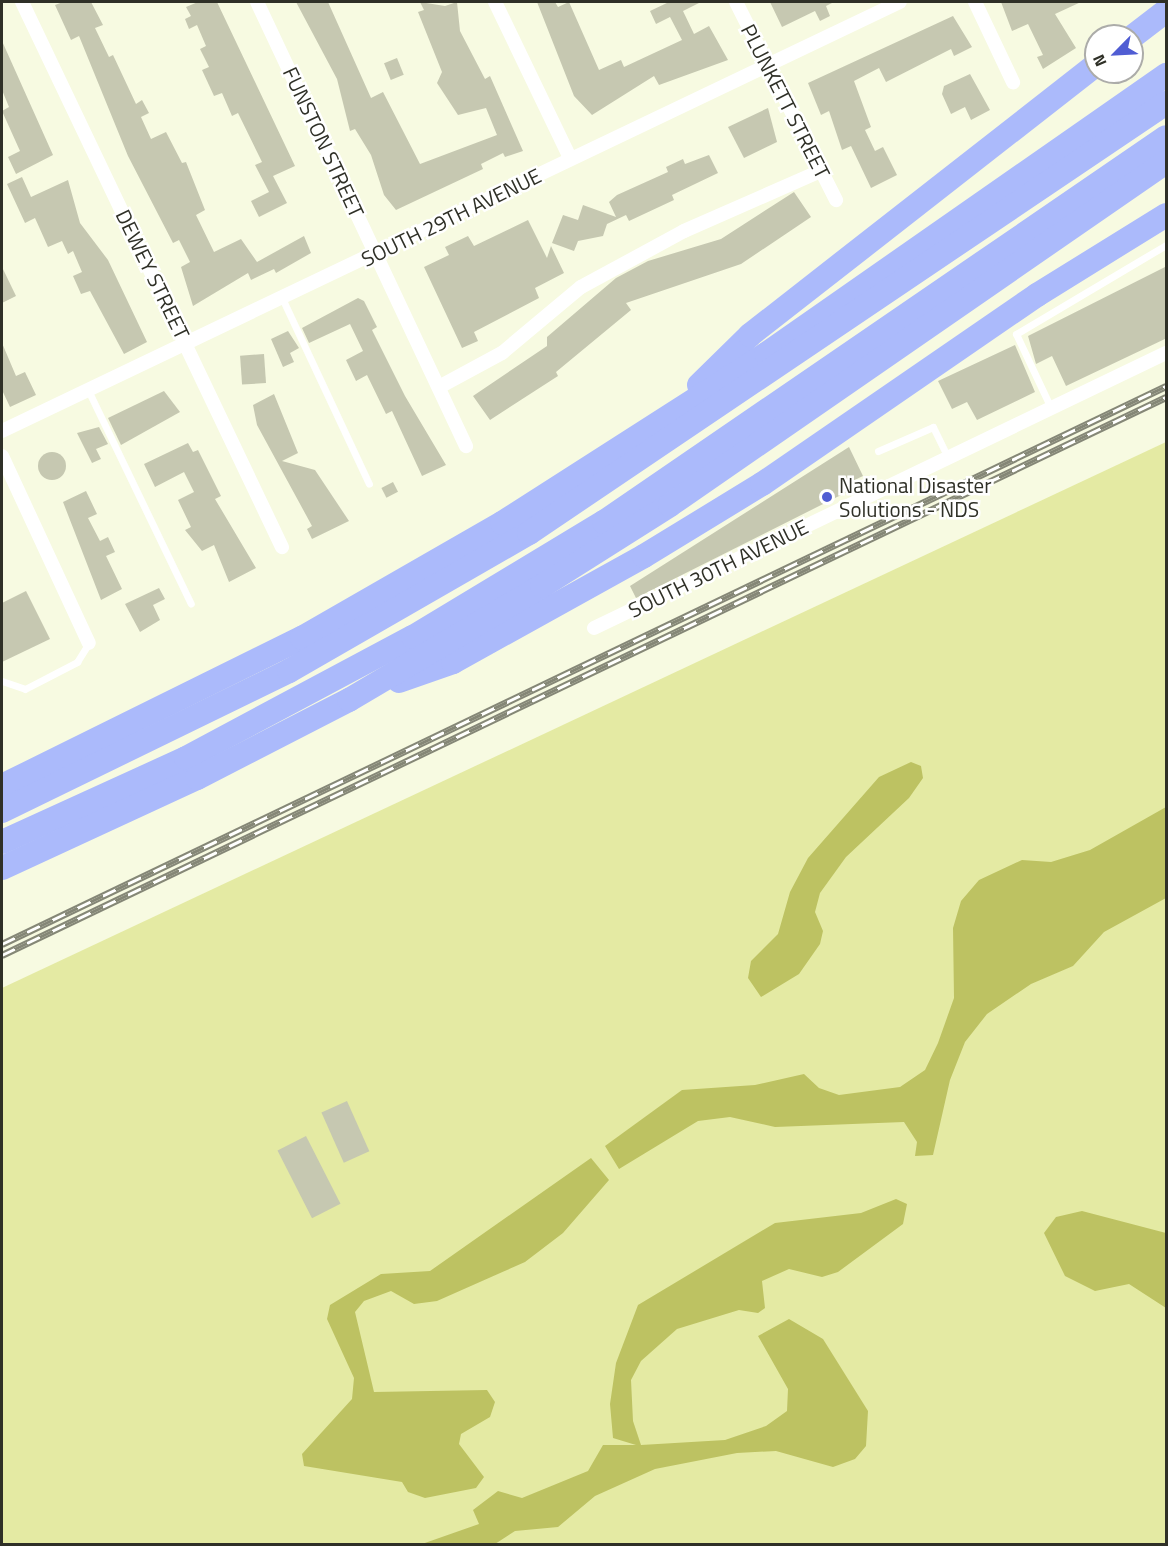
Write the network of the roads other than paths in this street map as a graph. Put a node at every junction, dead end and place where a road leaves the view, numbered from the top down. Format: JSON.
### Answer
{"nodes":[{"id":1,"x":22,"y":2,"type":"edge"},
{"id":2,"x":257,"y":2,"type":"edge"},
{"id":3,"x":495,"y":2,"type":"edge"},
{"id":4,"x":736,"y":2,"type":"edge"},
{"id":5,"x":900,"y":2,"type":"edge"},
{"id":6,"x":975,"y":2,"type":"edge"},
{"id":7,"x":1167,"y":11,"type":"edge"},
{"id":8,"x":1144,"y":28,"type":"edge"},
{"id":9,"x":766,"y":64,"type":"junction"},
{"id":10,"x":1084,"y":74,"type":"edge"},
{"id":11,"x":1167,"y":75,"type":"edge"},
{"id":12,"x":1013,"y":82,"type":"dead end"},
{"id":13,"x":1167,"y":103,"type":"edge"},
{"id":14,"x":1167,"y":137,"type":"edge"},
{"id":15,"x":570,"y":158,"type":"junction"},
{"id":16,"x":1167,"y":162,"type":"edge"},
{"id":17,"x":820,"y":171,"type":"junction"},
{"id":18,"x":836,"y":200,"type":"dead end"},
{"id":19,"x":1167,"y":215,"type":"edge"},
{"id":20,"x":1167,"y":245,"type":"edge"},
{"id":21,"x":376,"y":254,"type":"junction"},
{"id":22,"x":282,"y":298,"type":"junction"},
{"id":23,"x":185,"y":339,"type":"junction"},
{"id":24,"x":1167,"y":353,"type":"edge"},
{"id":25,"x":439,"y":387,"type":"junction"},
{"id":26,"x":87,"y":388,"type":"junction"},
{"id":27,"x":1051,"y":408,"type":"junction"},
{"id":28,"x":662,"y":422,"type":"junction"},
{"id":29,"x":2,"y":431,"type":"edge"},
{"id":30,"x":466,"y":446,"type":"dead end"},
{"id":31,"x":879,"y":452,"type":"dead end"},
{"id":32,"x":2,"y":456,"type":"edge"},
{"id":33,"x":948,"y":458,"type":"junction"},
{"id":34,"x":5,"y":472,"type":"edge"},
{"id":35,"x":369,"y":484,"type":"dead end"},
{"id":36,"x":282,"y":547,"type":"dead end"},
{"id":37,"x":191,"y":604,"type":"dead end"},
{"id":38,"x":594,"y":628,"type":"dead end"},
{"id":39,"x":89,"y":643,"type":"joint"},
{"id":40,"x":2,"y":681,"type":"edge"},
{"id":41,"x":349,"y":700,"type":"junction"},
{"id":42,"x":2,"y":786,"type":"edge"},
{"id":43,"x":2,"y":811,"type":"edge"},
{"id":44,"x":2,"y":842,"type":"edge"},
{"id":45,"x":2,"y":868,"type":"edge"}],
"edges":[{"from":1,"to":23,"type":"street","name":"DEWEY STREET"},
{"from":2,"to":21,"type":"street","name":"FUNSTON STREET"},
{"from":3,"to":15,"type":"street"},
{"from":4,"to":9,"type":"street","name":"PLUNKETT STREET"},
{"from":5,"to":9,"type":"street","name":"SOUTH 29TH AVENUE"},
{"from":6,"to":12,"type":"street"},
{"from":7,"to":8,"type":"highway"},
{"from":9,"to":15,"type":"street","name":"SOUTH 29TH AVENUE"},
{"from":9,"to":17,"type":"street","name":"PLUNKETT STREET"},
{"from":10,"to":28,"type":"highway"},
{"from":11,"to":28,"type":"highway"},
{"from":13,"to":43,"type":"highway"},
{"from":14,"to":44,"type":"highway"},
{"from":15,"to":21,"type":"street","name":"SOUTH 29TH AVENUE"},
{"from":16,"to":41,"type":"highway"},
{"from":17,"to":18,"type":"street","name":"PLUNKETT STREET"},
{"from":17,"to":25,"type":"street"},
{"from":19,"to":41,"type":"highway"},
{"from":20,"to":27,"type":"lane"},
{"from":21,"to":22,"type":"street","name":"SOUTH 29TH AVENUE"},
{"from":21,"to":25,"type":"street","name":"FUNSTON STREET"},
{"from":22,"to":23,"type":"street","name":"SOUTH 29TH AVENUE"},
{"from":22,"to":35,"type":"lane"},
{"from":23,"to":26,"type":"street","name":"SOUTH 29TH AVENUE"},
{"from":23,"to":36,"type":"street","name":"DEWEY STREET"},
{"from":24,"to":27,"type":"street","name":"SOUTH 30TH AVENUE"},
{"from":25,"to":30,"type":"street","name":"FUNSTON STREET"},
{"from":26,"to":29,"type":"street","name":"SOUTH 29TH AVENUE"},
{"from":26,"to":37,"type":"lane"},
{"from":27,"to":33,"type":"street","name":"SOUTH 30TH AVENUE"},
{"from":28,"to":42,"type":"highway"},
{"from":31,"to":33,"type":"lane"},
{"from":32,"to":34,"type":"street"},
{"from":33,"to":38,"type":"street","name":"SOUTH 30TH AVENUE"},
{"from":34,"to":39,"type":"street"},
{"from":39,"to":40,"type":"lane"},
{"from":41,"to":45,"type":"highway"}]}
